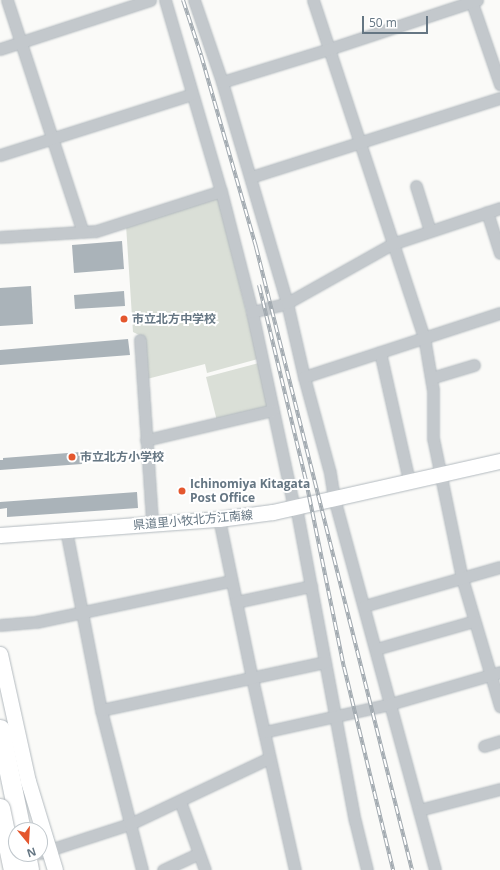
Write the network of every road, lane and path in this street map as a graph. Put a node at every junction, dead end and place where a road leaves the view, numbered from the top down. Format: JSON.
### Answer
{"nodes":[{"id":1,"x":7,"y":0,"type":"edge"},
{"id":2,"x":150,"y":0,"type":"edge"},
{"id":3,"x":165,"y":0,"type":"edge"},
{"id":4,"x":194,"y":0,"type":"edge"},
{"id":5,"x":313,"y":0,"type":"edge"},
{"id":6,"x":473,"y":1,"type":"edge"},
{"id":7,"x":20,"y":43,"type":"junction"},
{"id":8,"x":0,"y":49,"type":"edge"},
{"id":9,"x":329,"y":49,"type":"junction"},
{"id":10,"x":222,"y":82,"type":"junction"},
{"id":11,"x":500,"y":84,"type":"edge"},
{"id":12,"x":192,"y":94,"type":"junction"},
{"id":13,"x":500,"y":98,"type":"edge"},
{"id":14,"x":52,"y":139,"type":"junction"},
{"id":15,"x":360,"y":142,"type":"junction"},
{"id":16,"x":0,"y":155,"type":"edge"},
{"id":17,"x":251,"y":177,"type":"junction"},
{"id":18,"x":416,"y":186,"type":"dead end"},
{"id":19,"x":221,"y":191,"type":"junction"},
{"id":20,"x":500,"y":208,"type":"edge"},
{"id":21,"x":487,"y":212,"type":"junction"},
{"id":22,"x":430,"y":231,"type":"junction"},
{"id":23,"x":83,"y":232,"type":"junction"},
{"id":24,"x":0,"y":237,"type":"edge"},
{"id":25,"x":392,"y":244,"type":"junction"},
{"id":26,"x":500,"y":253,"type":"edge"},
{"id":27,"x":287,"y":303,"type":"junction"},
{"id":28,"x":252,"y":312,"type":"junction"},
{"id":29,"x":500,"y":313,"type":"edge"},
{"id":30,"x":424,"y":337,"type":"junction"},
{"id":31,"x":140,"y":340,"type":"dead end"},
{"id":32,"x":380,"y":352,"type":"junction"},
{"id":33,"x":474,"y":365,"type":"dead end"},
{"id":34,"x":304,"y":377,"type":"junction"},
{"id":35,"x":431,"y":378,"type":"junction"},
{"id":36,"x":273,"y":410,"type":"junction"},
{"id":37,"x":146,"y":440,"type":"junction"},
{"id":38,"x":500,"y":461,"type":"edge"},
{"id":39,"x":440,"y":474,"type":"junction"},
{"id":40,"x":409,"y":481,"type":"junction"},
{"id":41,"x":334,"y":498,"type":"junction"},
{"id":42,"x":296,"y":507,"type":"junction"},
{"id":43,"x":219,"y":519,"type":"junction"},
{"id":44,"x":152,"y":523,"type":"junction"},
{"id":45,"x":66,"y":530,"type":"junction"},
{"id":46,"x":0,"y":535,"type":"edge"},
{"id":47,"x":500,"y":567,"type":"edge"},
{"id":48,"x":462,"y":578,"type":"junction"},
{"id":49,"x":231,"y":581,"type":"junction"},
{"id":50,"x":311,"y":586,"type":"junction"},
{"id":51,"x":236,"y":602,"type":"junction"},
{"id":52,"x":364,"y":606,"type":"junction"},
{"id":53,"x":83,"y":613,"type":"junction"},
{"id":54,"x":474,"y":621,"type":"junction"},
{"id":55,"x":0,"y":625,"type":"edge"},
{"id":56,"x":376,"y":649,"type":"junction"},
{"id":57,"x":0,"y":654,"type":"edge"},
{"id":58,"x":325,"y":662,"type":"junction"},
{"id":59,"x":496,"y":673,"type":"edge"},
{"id":60,"x":252,"y":678,"type":"junction"},
{"id":61,"x":390,"y":704,"type":"junction"},
{"id":62,"x":500,"y":706,"type":"edge"},
{"id":63,"x":101,"y":710,"type":"junction"},
{"id":64,"x":335,"y":717,"type":"junction"},
{"id":65,"x":0,"y":729,"type":"edge"},
{"id":66,"x":264,"y":732,"type":"junction"},
{"id":67,"x":500,"y":741,"type":"edge"},
{"id":68,"x":484,"y":746,"type":"dead end"},
{"id":69,"x":269,"y":758,"type":"junction"},
{"id":70,"x":500,"y":789,"type":"edge"},
{"id":71,"x":180,"y":801,"type":"junction"},
{"id":72,"x":0,"y":808,"type":"edge"},
{"id":73,"x":419,"y":810,"type":"junction"},
{"id":74,"x":19,"y":822,"type":"edge"},
{"id":75,"x":37,"y":822,"type":"edge"},
{"id":76,"x":130,"y":824,"type":"junction"},
{"id":77,"x":48,"y":851,"type":"edge"},
{"id":78,"x":198,"y":854,"type":"junction"},
{"id":79,"x":48,"y":859,"type":"edge"},
{"id":80,"x":14,"y":870,"type":"edge"},
{"id":81,"x":55,"y":870,"type":"edge"},
{"id":82,"x":142,"y":870,"type":"edge"},
{"id":83,"x":163,"y":870,"type":"edge"},
{"id":84,"x":205,"y":870,"type":"edge"},
{"id":85,"x":295,"y":870,"type":"edge"},
{"id":86,"x":366,"y":870,"type":"edge"},
{"id":87,"x":436,"y":870,"type":"edge"}],
"edges":[{"from":1,"to":7,"type":"street"},
{"from":2,"to":7,"type":"street"},
{"from":3,"to":12,"type":"street"},
{"from":4,"to":10,"type":"street"},
{"from":5,"to":9,"type":"street"},
{"from":6,"to":9,"type":"street"},
{"from":6,"to":11,"type":"street"},
{"from":7,"to":8,"type":"street"},
{"from":7,"to":14,"type":"street"},
{"from":9,"to":10,"type":"street"},
{"from":9,"to":15,"type":"street"},
{"from":10,"to":17,"type":"street"},
{"from":12,"to":14,"type":"street"},
{"from":12,"to":19,"type":"street"},
{"from":13,"to":15,"type":"street"},
{"from":14,"to":16,"type":"street"},
{"from":14,"to":23,"type":"street"},
{"from":15,"to":17,"type":"street"},
{"from":15,"to":25,"type":"street"},
{"from":17,"to":27,"type":"street"},
{"from":18,"to":22,"type":"street"},
{"from":19,"to":23,"type":"street"},
{"from":19,"to":28,"type":"street"},
{"from":20,"to":21,"type":"street"},
{"from":21,"to":22,"type":"street"},
{"from":21,"to":26,"type":"street"},
{"from":22,"to":25,"type":"street"},
{"from":23,"to":24,"type":"street"},
{"from":25,"to":27,"type":"street"},
{"from":25,"to":30,"type":"street"},
{"from":27,"to":28,"type":"street"},
{"from":27,"to":34,"type":"street"},
{"from":28,"to":36,"type":"street"},
{"from":29,"to":30,"type":"street"},
{"from":30,"to":32,"type":"street"},
{"from":30,"to":35,"type":"street"},
{"from":31,"to":37,"type":"street"},
{"from":32,"to":34,"type":"street"},
{"from":32,"to":40,"type":"street"},
{"from":33,"to":35,"type":"street"},
{"from":34,"to":41,"type":"street"},
{"from":35,"to":39,"type":"street"},
{"from":36,"to":37,"type":"street"},
{"from":36,"to":42,"type":"street"},
{"from":37,"to":44,"type":"street"},
{"from":38,"to":39,"type":"main road","name":"県道里小牧北方江南線"},
{"from":39,"to":40,"type":"main road","name":"県道里小牧北方江南線"},
{"from":39,"to":48,"type":"street"},
{"from":40,"to":41,"type":"main road","name":"県道里小牧北方江南線"},
{"from":41,"to":42,"type":"main road","name":"県道里小牧北方江南線"},
{"from":41,"to":52,"type":"street"},
{"from":42,"to":43,"type":"main road","name":"県道里小牧北方江南線"},
{"from":42,"to":50,"type":"street"},
{"from":43,"to":44,"type":"main road","name":"県道里小牧北方江南線"},
{"from":43,"to":49,"type":"street"},
{"from":44,"to":45,"type":"main road","name":"県道里小牧北方江南線"},
{"from":45,"to":46,"type":"main road","name":"県道里小牧北方江南線"},
{"from":45,"to":53,"type":"street"},
{"from":47,"to":48,"type":"street"},
{"from":48,"to":52,"type":"street"},
{"from":48,"to":54,"type":"street"},
{"from":49,"to":51,"type":"street"},
{"from":49,"to":53,"type":"street"},
{"from":50,"to":51,"type":"street"},
{"from":50,"to":58,"type":"street"},
{"from":51,"to":60,"type":"street"},
{"from":52,"to":56,"type":"street"},
{"from":53,"to":55,"type":"street"},
{"from":53,"to":63,"type":"street"},
{"from":54,"to":56,"type":"street"},
{"from":54,"to":59,"type":"street"},
{"from":56,"to":61,"type":"street"},
{"from":57,"to":75,"type":"main road"},
{"from":58,"to":60,"type":"street"},
{"from":58,"to":64,"type":"street"},
{"from":59,"to":61,"type":"street"},
{"from":59,"to":62,"type":"street"},
{"from":60,"to":63,"type":"street"},
{"from":60,"to":66,"type":"street"},
{"from":61,"to":64,"type":"street"},
{"from":61,"to":73,"type":"street"},
{"from":63,"to":76,"type":"street"},
{"from":64,"to":66,"type":"street"},
{"from":64,"to":86,"type":"street"},
{"from":65,"to":74,"type":"highway"},
{"from":66,"to":69,"type":"street"},
{"from":67,"to":68,"type":"street"},
{"from":69,"to":71,"type":"street"},
{"from":69,"to":85,"type":"street"},
{"from":70,"to":73,"type":"street"},
{"from":71,"to":76,"type":"street"},
{"from":71,"to":78,"type":"street"},
{"from":72,"to":80,"type":"highway","bridge":true},
{"from":73,"to":87,"type":"street"},
{"from":76,"to":77,"type":"street"},
{"from":76,"to":82,"type":"street"},
{"from":78,"to":83,"type":"street"},
{"from":78,"to":84,"type":"street"},
{"from":79,"to":81,"type":"main road"}]}
